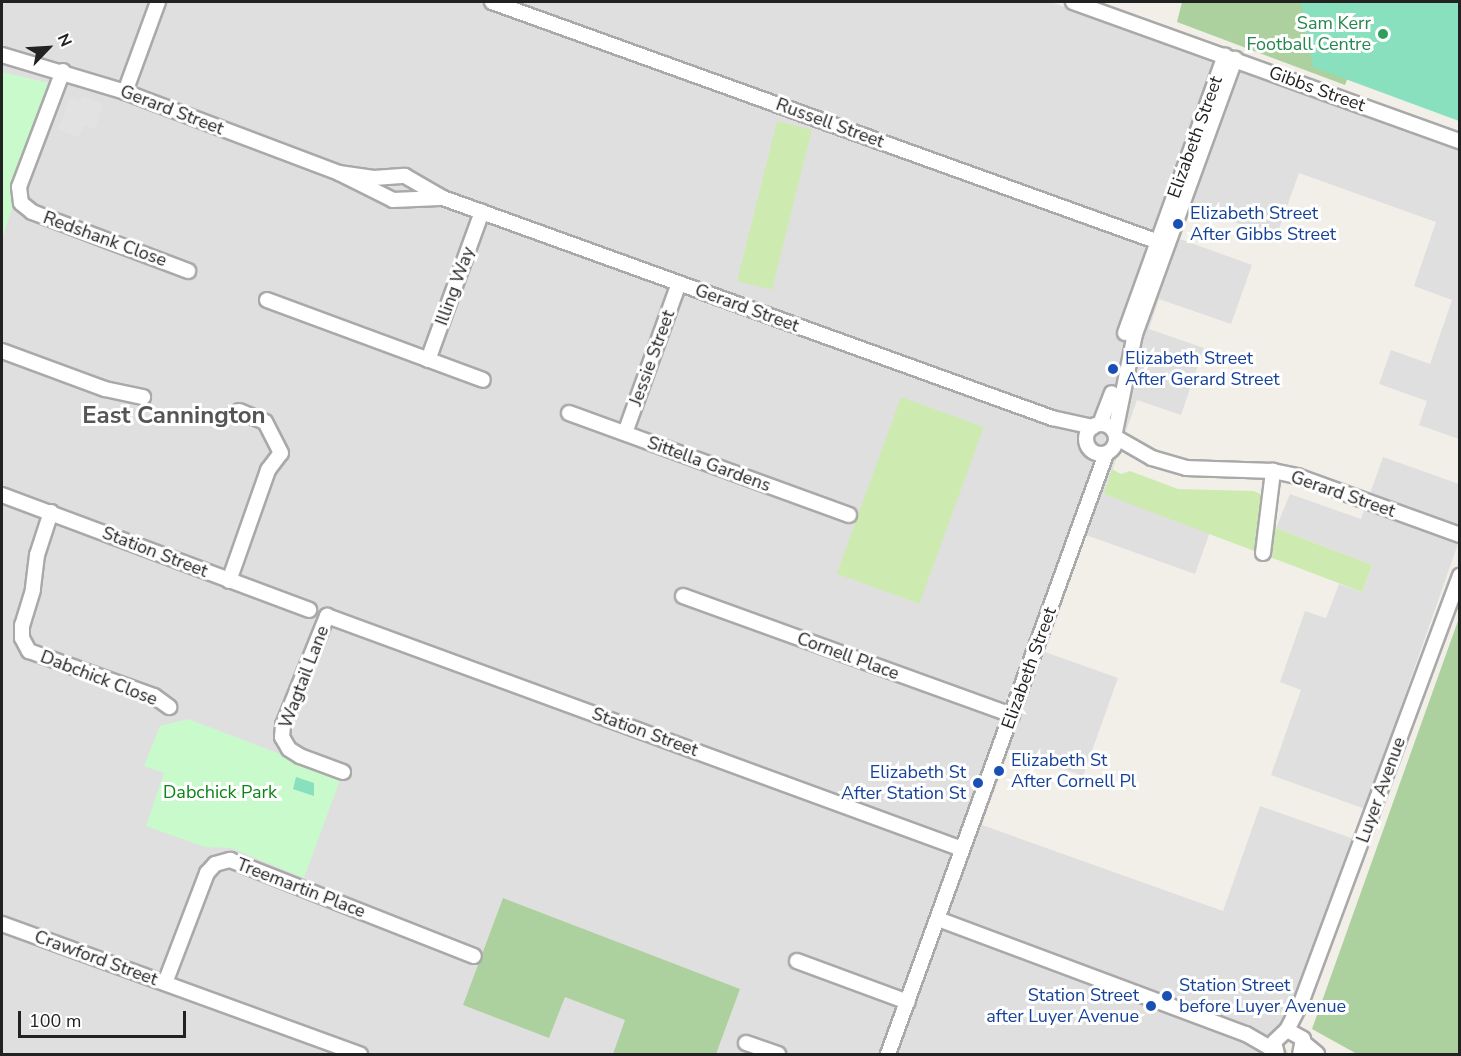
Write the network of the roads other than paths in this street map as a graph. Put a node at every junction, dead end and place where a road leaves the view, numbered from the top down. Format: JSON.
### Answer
{"nodes":[{"id":1,"x":158,"y":2,"type":"edge"},
{"id":2,"x":492,"y":2,"type":"edge"},
{"id":3,"x":1073,"y":2,"type":"edge"},
{"id":4,"x":2,"y":55,"type":"edge"},
{"id":5,"x":1230,"y":57,"type":"junction"},
{"id":6,"x":63,"y":71,"type":"junction"},
{"id":7,"x":125,"y":92,"type":"junction"},
{"id":8,"x":1460,"y":141,"type":"edge"},
{"id":9,"x":339,"y":173,"type":"junction"},
{"id":10,"x":442,"y":198,"type":"junction"},
{"id":11,"x":482,"y":212,"type":"junction"},
{"id":12,"x":1162,"y":243,"type":"junction"},
{"id":13,"x":188,"y":271,"type":"dead end"},
{"id":14,"x":679,"y":283,"type":"junction"},
{"id":15,"x":267,"y":300,"type":"dead end"},
{"id":16,"x":2,"y":351,"type":"edge"},
{"id":17,"x":428,"y":360,"type":"junction"},
{"id":18,"x":483,"y":380,"type":"dead end"},
{"id":19,"x":143,"y":397,"type":"dead end"},
{"id":20,"x":239,"y":411,"type":"dead end"},
{"id":21,"x":568,"y":412,"type":"dead end"},
{"id":22,"x":1052,"y":418,"type":"junction"},
{"id":23,"x":1097,"y":425,"type":"junction"},
{"id":24,"x":625,"y":433,"type":"junction"},
{"id":25,"x":1116,"y":435,"type":"junction"},
{"id":26,"x":1086,"y":441,"type":"junction"},
{"id":27,"x":1104,"y":454,"type":"junction"},
{"id":28,"x":1152,"y":458,"type":"junction"},
{"id":29,"x":1273,"y":471,"type":"junction"},
{"id":30,"x":2,"y":495,"type":"edge"},
{"id":31,"x":51,"y":512,"type":"junction"},
{"id":32,"x":849,"y":515,"type":"dead end"},
{"id":33,"x":1460,"y":535,"type":"edge"},
{"id":34,"x":1263,"y":553,"type":"dead end"},
{"id":35,"x":1460,"y":576,"type":"edge"},
{"id":36,"x":229,"y":581,"type":"junction"},
{"id":37,"x":683,"y":596,"type":"dead end"},
{"id":38,"x":309,"y":610,"type":"dead end"},
{"id":39,"x":327,"y":616,"type":"joint"},
{"id":40,"x":169,"y":707,"type":"dead end"},
{"id":41,"x":1012,"y":715,"type":"junction"},
{"id":42,"x":343,"y":772,"type":"dead end"},
{"id":43,"x":962,"y":849,"type":"junction"},
{"id":44,"x":938,"y":919,"type":"junction"},
{"id":45,"x":2,"y":924,"type":"edge"},
{"id":46,"x":474,"y":956,"type":"dead end"},
{"id":47,"x":797,"y":961,"type":"dead end"},
{"id":48,"x":165,"y":983,"type":"junction"},
{"id":49,"x":908,"y":1002,"type":"junction"},
{"id":50,"x":1246,"y":1034,"type":"junction"},
{"id":51,"x":1294,"y":1039,"type":"edge"},
{"id":52,"x":746,"y":1043,"type":"dead end"},
{"id":53,"x":1275,"y":1052,"type":"edge"},
{"id":54,"x":360,"y":1054,"type":"edge"},
{"id":55,"x":778,"y":1054,"type":"edge"},
{"id":56,"x":888,"y":1054,"type":"edge"},
{"id":57,"x":1317,"y":1054,"type":"edge"}],
"edges":[{"from":1,"to":7,"type":"street"},
{"from":2,"to":12,"type":"street","name":"Russell Street"},
{"from":3,"to":5,"type":"street","name":"Gibbs Street"},
{"from":4,"to":6,"type":"street","name":"Gerard Street"},
{"from":5,"to":8,"type":"street","name":"Gibbs Street"},
{"from":5,"to":12,"type":"street","name":"Elizabeth Street"},
{"from":6,"to":7,"type":"street","name":"Gerard Street"},
{"from":6,"to":13,"type":"street","name":"Redshank Close"},
{"from":7,"to":9,"type":"street","name":"Gerard Street"},
{"from":9,"to":10,"type":"street","name":"Gerard Street"},
{"from":9,"to":10,"type":"street","name":"Gerard Street"},
{"from":10,"to":11,"type":"street","name":"Gerard Street"},
{"from":11,"to":14,"type":"street","name":"Gerard Street"},
{"from":11,"to":17,"type":"street","name":"Illing Way"},
{"from":12,"to":23,"type":"street","name":"Elizabeth Street"},
{"from":12,"to":25,"type":"street","name":"Elizabeth Street"},
{"from":14,"to":22,"type":"street","name":"Gerard Street"},
{"from":14,"to":24,"type":"street","name":"Jessie Street"},
{"from":15,"to":17,"type":"street"},
{"from":16,"to":19,"type":"street"},
{"from":17,"to":18,"type":"street"},
{"from":20,"to":36,"type":"street"},
{"from":21,"to":24,"type":"street","name":"Sittella Gardens"},
{"from":22,"to":23,"type":"street","name":"Gerard Street"},
{"from":22,"to":26,"type":"street","name":"Gerard Street"},
{"from":23,"to":25,"type":"street","name":"Gerard Street"},
{"from":23,"to":26,"type":"street","name":"Elizabeth Street"},
{"from":24,"to":32,"type":"street","name":"Sittella Gardens"},
{"from":25,"to":27,"type":"street","name":"Elizabeth Street"},
{"from":25,"to":28,"type":"street","name":"Gerard Street"},
{"from":26,"to":27,"type":"street","name":"Gerard Street"},
{"from":27,"to":28,"type":"street","name":"Gerard Street"},
{"from":27,"to":41,"type":"street","name":"Elizabeth Street"},
{"from":28,"to":29,"type":"street","name":"Gerard Street"},
{"from":29,"to":33,"type":"street","name":"Gerard Street"},
{"from":29,"to":34,"type":"street"},
{"from":30,"to":31,"type":"street","name":"Station Street"},
{"from":31,"to":36,"type":"street","name":"Station Street"},
{"from":31,"to":40,"type":"street","name":"Dabchick Close"},
{"from":35,"to":51,"type":"street","name":"Luyer Avenue"},
{"from":36,"to":38,"type":"street","name":"Station Street"},
{"from":37,"to":41,"type":"street","name":"Cornell Place"},
{"from":39,"to":42,"type":"street","name":"Wagtail Lane"},
{"from":39,"to":43,"type":"street","name":"Station Street"},
{"from":41,"to":43,"type":"street","name":"Elizabeth Street"},
{"from":43,"to":44,"type":"street","name":"Elizabeth Street"},
{"from":44,"to":49,"type":"street","name":"Elizabeth Street"},
{"from":44,"to":50,"type":"street"},
{"from":45,"to":48,"type":"street","name":"Crawford Street"},
{"from":46,"to":48,"type":"street","name":"Treemartin Place"},
{"from":47,"to":49,"type":"street"},
{"from":48,"to":54,"type":"street","name":"Crawford Street"},
{"from":49,"to":56,"type":"street","name":"Elizabeth Street"},
{"from":50,"to":51,"type":"street"},
{"from":50,"to":53,"type":"street"},
{"from":51,"to":53,"type":"street","name":"Luyer Avenue"},
{"from":51,"to":57,"type":"street"},
{"from":52,"to":55,"type":"street"}]}
